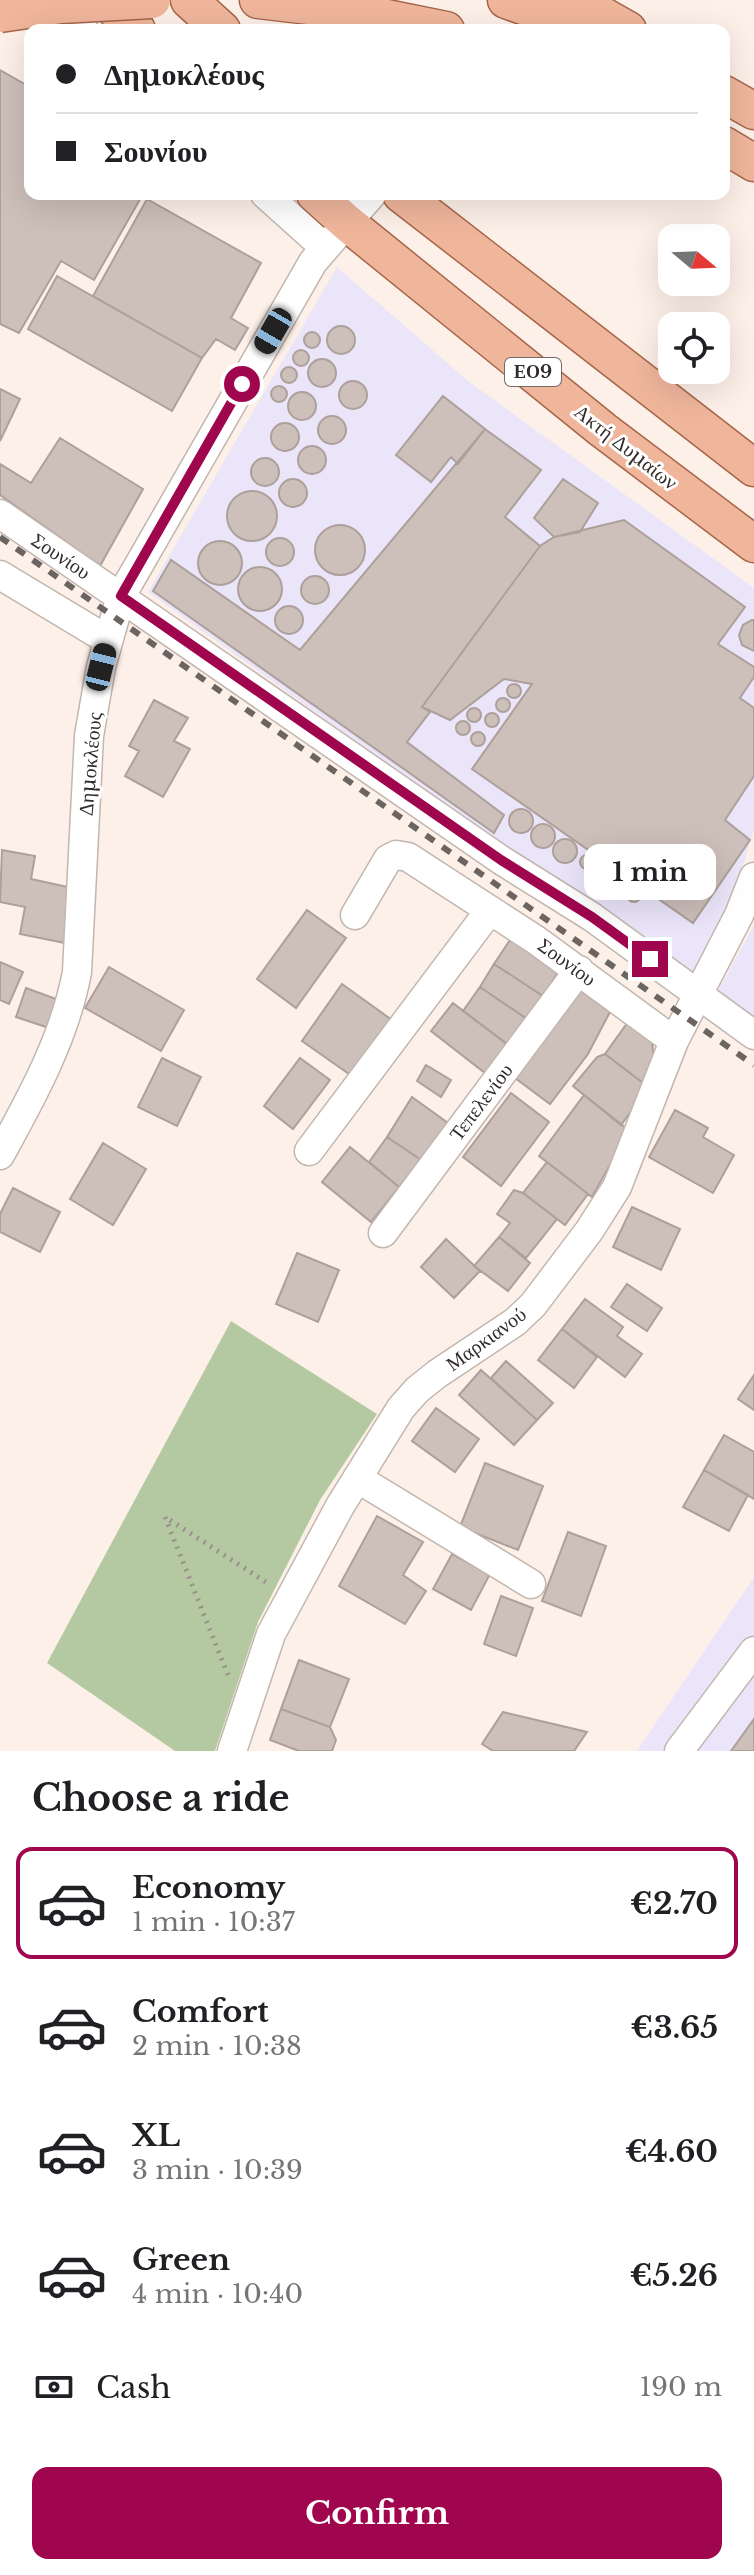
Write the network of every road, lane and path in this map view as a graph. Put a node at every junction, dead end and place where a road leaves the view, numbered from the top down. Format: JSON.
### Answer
{"nodes":[{"id":1,"x":105,"y":0,"type":"edge"},
{"id":2,"x":152,"y":0,"type":"edge"},
{"id":3,"x":189,"y":0,"type":"edge"},
{"id":4,"x":258,"y":0,"type":"edge"},
{"id":5,"x":506,"y":0,"type":"edge"},
{"id":6,"x":568,"y":0,"type":"edge"},
{"id":7,"x":0,"y":1,"type":"edge"},
{"id":8,"x":0,"y":14,"type":"edge"},
{"id":9,"x":70,"y":24,"type":"edge"},
{"id":10,"x":131,"y":24,"type":"edge"},
{"id":11,"x":215,"y":24,"type":"edge"},
{"id":12,"x":416,"y":24,"type":"edge"},
{"id":13,"x":573,"y":24,"type":"edge"},
{"id":14,"x":618,"y":24,"type":"edge"},
{"id":15,"x":730,"y":97,"type":"edge"},
{"id":16,"x":754,"y":111,"type":"edge"},
{"id":17,"x":730,"y":149,"type":"edge"},
{"id":18,"x":754,"y":163,"type":"edge"},
{"id":19,"x":275,"y":200,"type":"edge"},
{"id":20,"x":318,"y":200,"type":"edge"},
{"id":21,"x":367,"y":200,"type":"edge"},
{"id":22,"x":409,"y":200,"type":"edge"},
{"id":23,"x":335,"y":235,"type":"junction"},
{"id":24,"x":754,"y":468,"type":"edge"},
{"id":25,"x":0,"y":514,"type":"edge"},
{"id":26,"x":754,"y":544,"type":"edge"},
{"id":27,"x":0,"y":575,"type":"edge"},
{"id":28,"x":121,"y":596,"type":"junction"},
{"id":29,"x":108,"y":640,"type":"junction"},
{"id":30,"x":754,"y":877,"type":"edge"},
{"id":31,"x":490,"y":910,"type":"junction"},
{"id":32,"x":355,"y":915,"type":"dead end"},
{"id":33,"x":579,"y":970,"type":"junction"},
{"id":34,"x":698,"y":996,"type":"junction"},
{"id":35,"x":754,"y":1035,"type":"edge"},
{"id":36,"x":674,"y":1041,"type":"junction"},
{"id":37,"x":309,"y":1151,"type":"dead end"},
{"id":38,"x":0,"y":1155,"type":"edge"},
{"id":39,"x":383,"y":1233,"type":"dead end"},
{"id":40,"x":357,"y":1478,"type":"junction"},
{"id":41,"x":531,"y":1584,"type":"dead end"},
{"id":42,"x":290,"y":1598,"type":"junction"},
{"id":43,"x":754,"y":1651,"type":"edge"},
{"id":44,"x":243,"y":1717,"type":"junction"},
{"id":45,"x":232,"y":1751,"type":"edge"},
{"id":46,"x":679,"y":1751,"type":"edge"}],
"edges":[{"from":1,"to":10,"type":"main road"},
{"from":2,"to":8,"type":"main road","bridge":true},
{"from":3,"to":11,"type":"main road"},
{"from":4,"to":12,"type":"main road"},
{"from":5,"to":13,"type":"main road"},
{"from":6,"to":14,"type":"main road"},
{"from":7,"to":9,"type":"street"},
{"from":15,"to":16,"type":"main road"},
{"from":17,"to":18,"type":"main road"},
{"from":19,"to":23,"type":"street"},
{"from":20,"to":23,"type":"main road","name":"Ακτή Δυμαίων","number":"ΕΟ9"},
{"from":21,"to":23,"type":"street","name":"Δημοκλέους"},
{"from":22,"to":24,"type":"main road","number":"ΕΟ9"},
{"from":23,"to":26,"type":"main road","name":"Ακτή Δυμαίων","number":"ΕΟ9"},
{"from":23,"to":28,"type":"street","name":"Δημοκλέους"},
{"from":25,"to":28,"type":"street","name":"Σουνίου"},
{"from":27,"to":29,"type":"street"},
{"from":28,"to":29,"type":"street","name":"Δημοκλέους"},
{"from":28,"to":34,"type":"street","name":"Σουνίου"},
{"from":29,"to":38,"type":"street","name":"Δημοκλέους"},
{"from":30,"to":34,"type":"street","name":"Μαρκιανού"},
{"from":31,"to":32,"type":"street","name":"Σουνίου"},
{"from":31,"to":33,"type":"street","name":"Σουνίου"},
{"from":31,"to":37,"type":"street"},
{"from":33,"to":36,"type":"street","name":"Σουνίου"},
{"from":33,"to":39,"type":"street","name":"Τεπελενίου"},
{"from":34,"to":35,"type":"street","name":"Σουνίου"},
{"from":34,"to":36,"type":"street","name":"Μαρκιανού"},
{"from":36,"to":40,"type":"street","name":"Μαρκιανού"},
{"from":40,"to":41,"type":"street"},
{"from":40,"to":42,"type":"street","name":"Μαρκιανού"},
{"from":42,"to":44,"type":"street","name":"Μαρκιανού"},
{"from":42,"to":44,"type":"path"},
{"from":43,"to":46,"type":"street"},
{"from":44,"to":45,"type":"street","name":"Μαρκιανού"}]}
